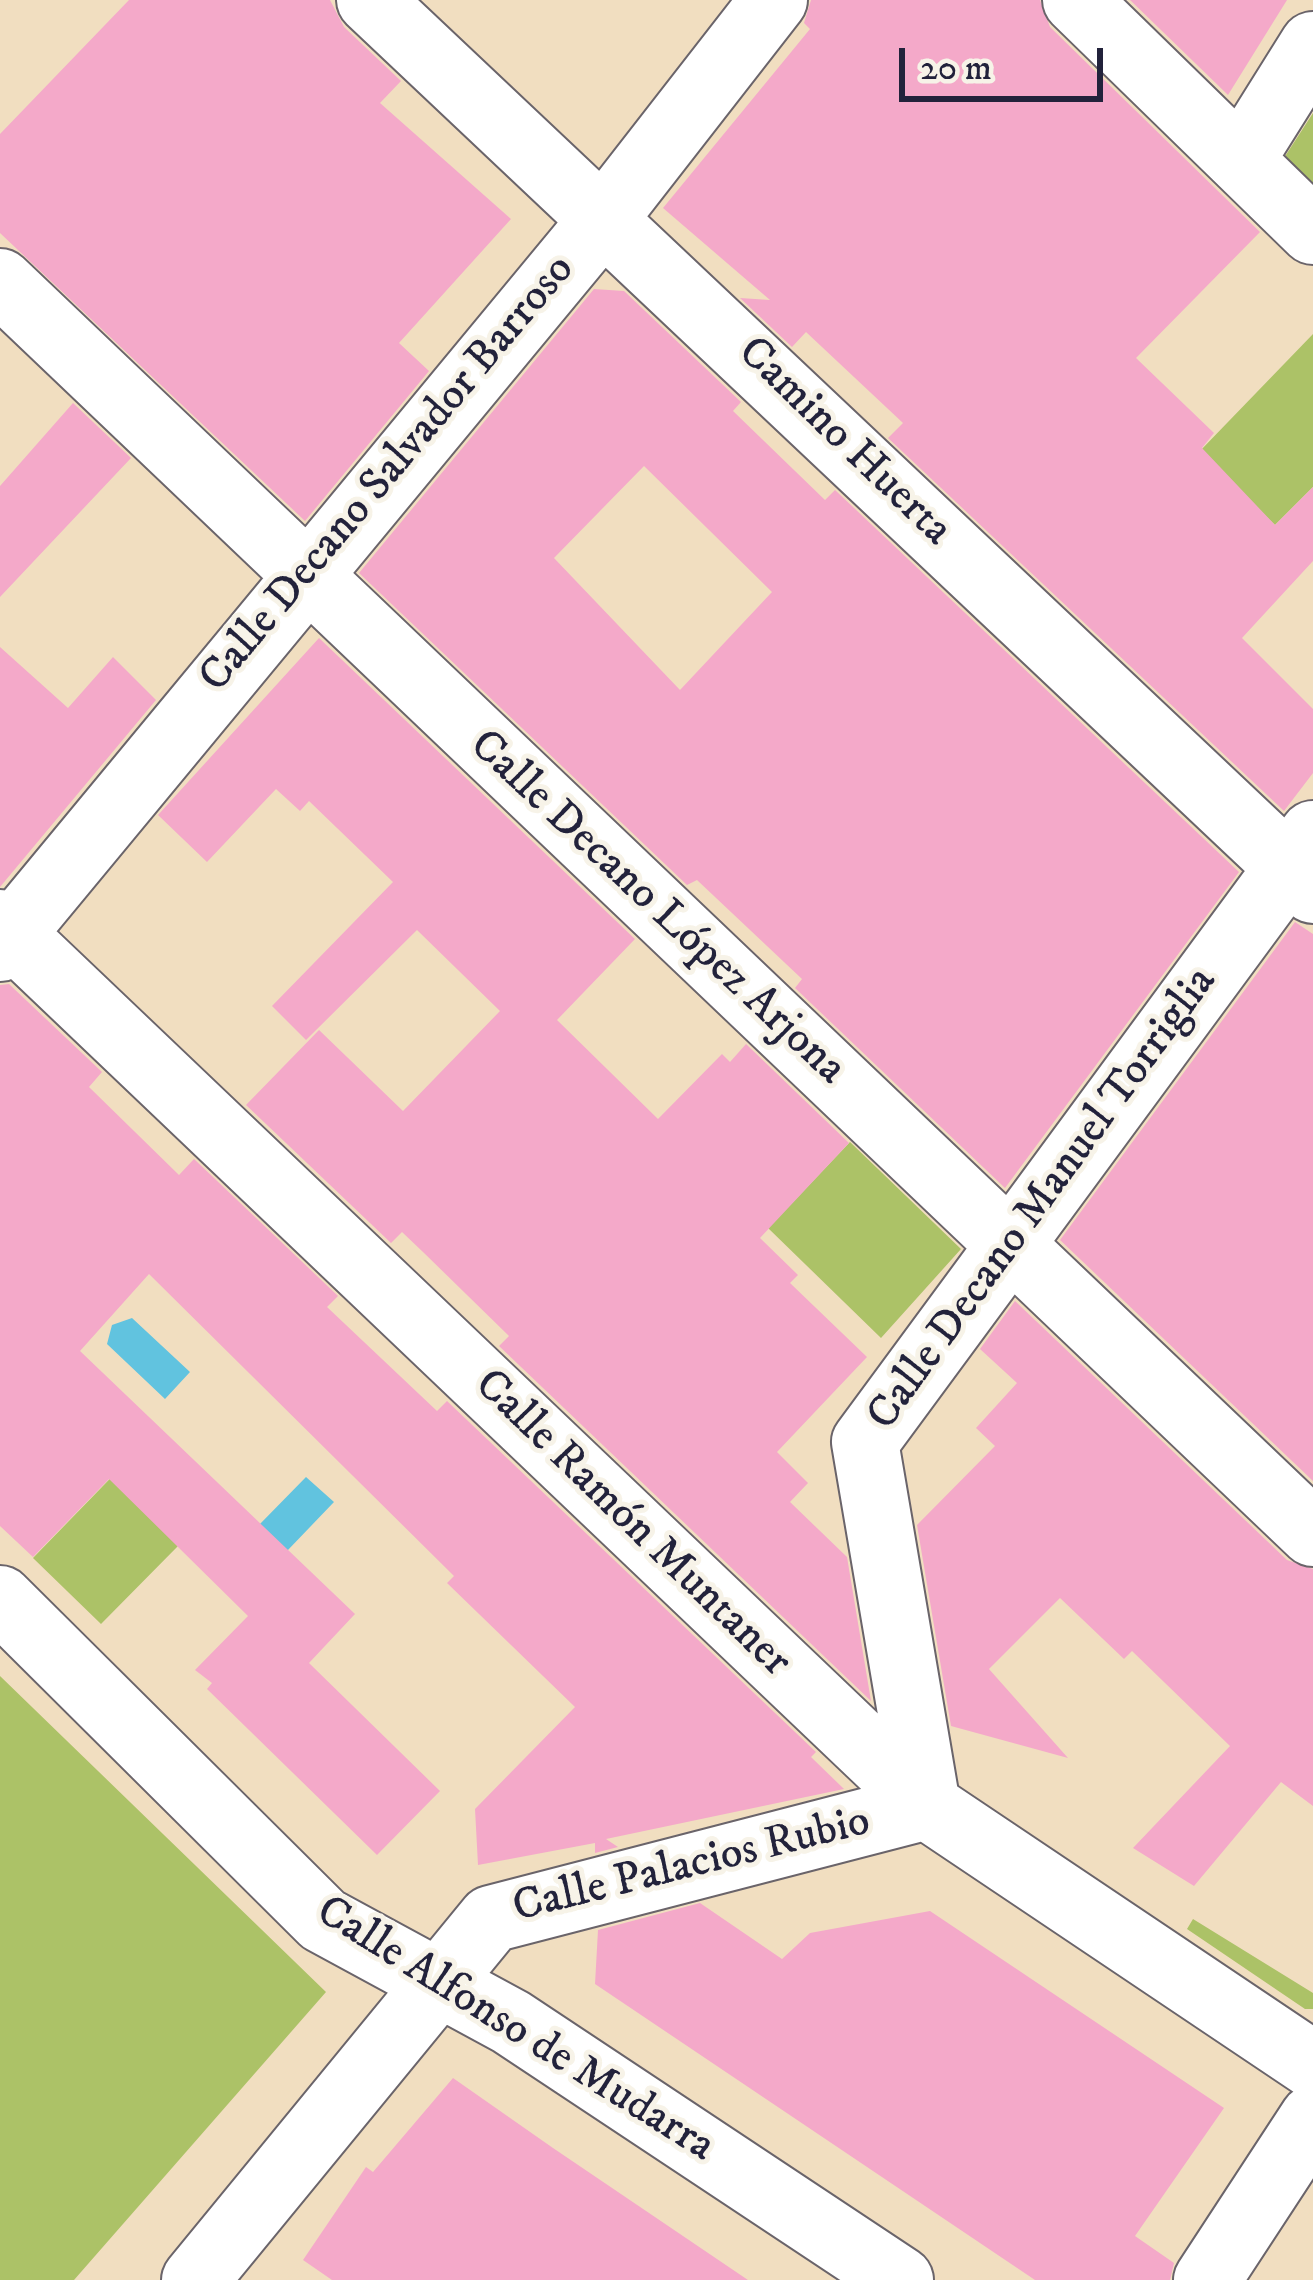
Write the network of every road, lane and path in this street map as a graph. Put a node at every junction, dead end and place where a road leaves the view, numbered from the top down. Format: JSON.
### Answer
{"nodes":[{"id":1,"x":370,"y":0,"type":"edge"},
{"id":2,"x":774,"y":0,"type":"edge"},
{"id":3,"x":1076,"y":0,"type":"edge"},
{"id":4,"x":1313,"y":45,"type":"edge"},
{"id":5,"x":1241,"y":160,"type":"junction"},
{"id":6,"x":605,"y":217,"type":"junction"},
{"id":7,"x":1313,"y":231,"type":"edge"},
{"id":8,"x":0,"y":282,"type":"edge"},
{"id":9,"x":304,"y":575,"type":"junction"},
{"id":10,"x":1305,"y":864,"type":"edge"},
{"id":11,"x":4,"y":935,"type":"edge"},
{"id":12,"x":1012,"y":1247,"type":"junction"},
{"id":13,"x":1313,"y":1533,"type":"edge"},
{"id":14,"x":0,"y":1599,"type":"edge"},
{"id":15,"x":927,"y":1807,"type":"junction"},
{"id":16,"x":440,"y":1982,"type":"junction"},
{"id":17,"x":1313,"y":2065,"type":"edge"},
{"id":18,"x":1313,"y":2118,"type":"edge"},
{"id":19,"x":1218,"y":2275,"type":"edge"},
{"id":20,"x":196,"y":2280,"type":"edge"},
{"id":21,"x":900,"y":2280,"type":"edge"}],
"edges":[{"from":1,"to":6,"type":"street","name":"Camino Huerta"},
{"from":2,"to":6,"type":"street","name":"Calle Decano Salvador Barroso"},
{"from":3,"to":5,"type":"street"},
{"from":4,"to":5,"type":"street"},
{"from":5,"to":7,"type":"street"},
{"from":6,"to":9,"type":"street","name":"Calle Decano Salvador Barroso"},
{"from":6,"to":10,"type":"street","name":"Camino Huerta"},
{"from":8,"to":9,"type":"street","name":"Calle Decano López Arjona"},
{"from":9,"to":11,"type":"street","name":"Calle Decano Salvador Barroso"},
{"from":9,"to":12,"type":"street","name":"Calle Decano López Arjona"},
{"from":10,"to":12,"type":"street","name":"Calle Decano Manuel Torriglia"},
{"from":11,"to":15,"type":"street","name":"Calle Ramón Muntaner"},
{"from":12,"to":13,"type":"street","name":"Calle Decano López Arjona"},
{"from":12,"to":15,"type":"street","name":"Calle Decano Manuel Torriglia"},
{"from":14,"to":16,"type":"street","name":"Calle Alfonso de Mudarra"},
{"from":15,"to":16,"type":"street","name":"Calle Palacios Rubio"},
{"from":15,"to":17,"type":"street","name":"Calle Ramón Muntaner"},
{"from":16,"to":20,"type":"street","name":"Calle Palacios Rubio"},
{"from":16,"to":21,"type":"street","name":"Calle Alfonso de Mudarra"},
{"from":18,"to":19,"type":"street"}]}
